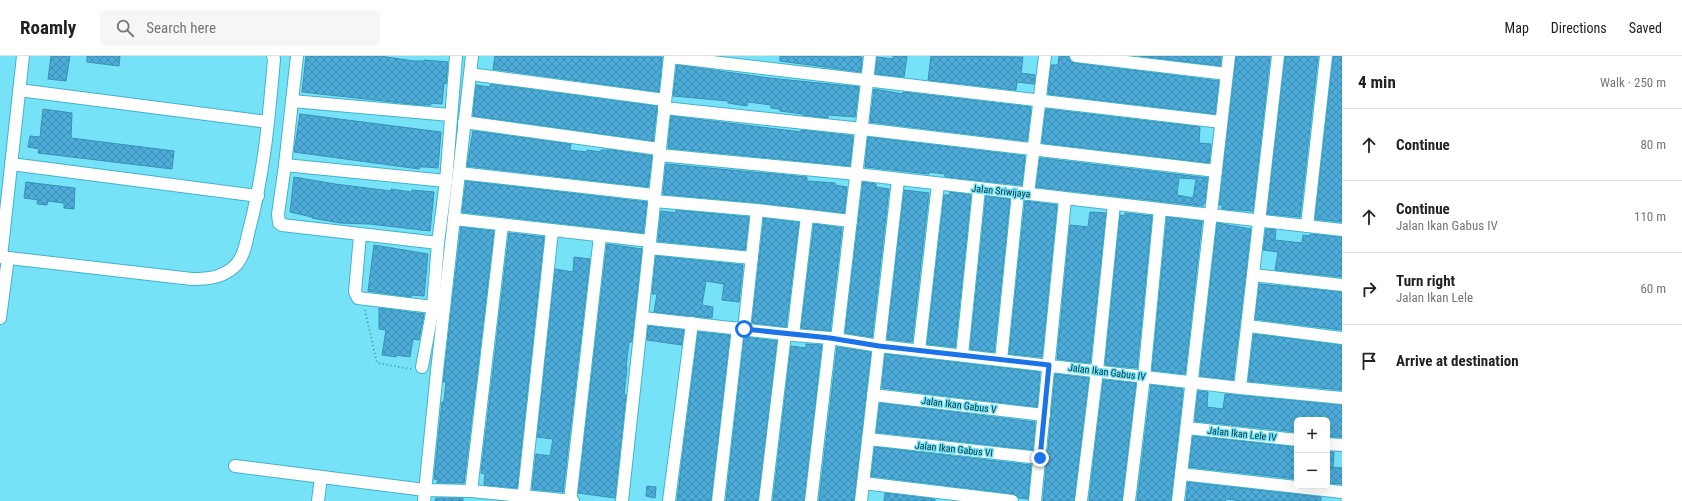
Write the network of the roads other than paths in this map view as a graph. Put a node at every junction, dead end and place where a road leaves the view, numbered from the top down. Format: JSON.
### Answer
{"nodes":[{"id":1,"x":23,"y":56,"type":"edge"},
{"id":2,"x":274,"y":56,"type":"edge"},
{"id":3,"x":298,"y":56,"type":"edge"},
{"id":4,"x":456,"y":56,"type":"edge"},
{"id":5,"x":472,"y":56,"type":"edge"},
{"id":6,"x":870,"y":56,"type":"edge"},
{"id":7,"x":1045,"y":56,"type":"edge"},
{"id":8,"x":1076,"y":56,"type":"edge"},
{"id":9,"x":1229,"y":56,"type":"edge"},
{"id":10,"x":1278,"y":56,"type":"edge"},
{"id":11,"x":1326,"y":56,"type":"edge"},
{"id":12,"x":670,"y":57,"type":"edge"},
{"id":13,"x":470,"y":74,"type":"junction"},
{"id":14,"x":1227,"y":74,"type":"junction"},
{"id":15,"x":867,"y":80,"type":"junction"},
{"id":16,"x":19,"y":90,"type":"junction"},
{"id":17,"x":1040,"y":100,"type":"junction"},
{"id":18,"x":292,"y":102,"type":"junction"},
{"id":19,"x":665,"y":104,"type":"junction"},
{"id":20,"x":450,"y":115,"type":"junction"},
{"id":21,"x":268,"y":122,"type":"junction"},
{"id":22,"x":464,"y":122,"type":"junction"},
{"id":23,"x":1221,"y":122,"type":"junction"},
{"id":24,"x":862,"y":129,"type":"junction"},
{"id":25,"x":1034,"y":149,"type":"junction"},
{"id":26,"x":659,"y":152,"type":"junction"},
{"id":27,"x":11,"y":164,"type":"junction"},
{"id":28,"x":285,"y":165,"type":"junction"},
{"id":29,"x":1216,"y":171,"type":"junction"},
{"id":30,"x":459,"y":173,"type":"junction"},
{"id":31,"x":856,"y":174,"type":"junction"},
{"id":32,"x":898,"y":180,"type":"junction"},
{"id":33,"x":446,"y":181,"type":"junction"},
{"id":34,"x":938,"y":184,"type":"junction"},
{"id":35,"x":979,"y":189,"type":"junction"},
{"id":36,"x":1023,"y":194,"type":"junction"},
{"id":37,"x":258,"y":196,"type":"junction"},
{"id":38,"x":654,"y":198,"type":"junction"},
{"id":39,"x":1065,"y":199,"type":"junction"},
{"id":40,"x":1114,"y":204,"type":"junction"},
{"id":41,"x":1160,"y":209,"type":"junction"},
{"id":42,"x":757,"y":210,"type":"junction"},
{"id":43,"x":1210,"y":215,"type":"junction"},
{"id":44,"x":806,"y":216,"type":"junction"},
{"id":45,"x":454,"y":219,"type":"junction"},
{"id":46,"x":1259,"y":220,"type":"junction"},
{"id":47,"x":851,"y":221,"type":"junction"},
{"id":48,"x":502,"y":225,"type":"junction"},
{"id":49,"x":1307,"y":226,"type":"junction"},
{"id":50,"x":552,"y":230,"type":"junction"},
{"id":51,"x":1342,"y":230,"type":"edge"},
{"id":52,"x":360,"y":235,"type":"junction"},
{"id":53,"x":600,"y":236,"type":"junction"},
{"id":54,"x":438,"y":243,"type":"junction"},
{"id":55,"x":649,"y":244,"type":"junction"},
{"id":56,"x":3,"y":257,"type":"edge"},
{"id":57,"x":752,"y":258,"type":"junction"},
{"id":58,"x":1253,"y":275,"type":"junction"},
{"id":59,"x":1342,"y":286,"type":"edge"},
{"id":60,"x":433,"y":307,"type":"junction"},
{"id":61,"x":0,"y":318,"type":"edge"},
{"id":62,"x":643,"y":318,"type":"junction"},
{"id":63,"x":692,"y":323,"type":"junction"},
{"id":64,"x":1248,"y":326,"type":"junction"},
{"id":65,"x":741,"y":329,"type":"junction"},
{"id":66,"x":789,"y":335,"type":"junction"},
{"id":67,"x":833,"y":338,"type":"junction"},
{"id":68,"x":1342,"y":338,"type":"edge"},
{"id":69,"x":879,"y":346,"type":"junction"},
{"id":70,"x":919,"y":350,"type":"junction"},
{"id":71,"x":962,"y":355,"type":"junction"},
{"id":72,"x":1001,"y":360,"type":"junction"},
{"id":73,"x":1049,"y":365,"type":"junction"},
{"id":74,"x":422,"y":367,"type":"road end"},
{"id":75,"x":1097,"y":371,"type":"junction"},
{"id":76,"x":1144,"y":377,"type":"junction"},
{"id":77,"x":1191,"y":382,"type":"junction"},
{"id":78,"x":1240,"y":388,"type":"junction"},
{"id":79,"x":873,"y":395,"type":"junction"},
{"id":80,"x":1342,"y":398,"type":"edge"},
{"id":81,"x":1044,"y":415,"type":"junction"},
{"id":82,"x":1187,"y":428,"type":"junction"},
{"id":83,"x":868,"y":439,"type":"junction"},
{"id":84,"x":1294,"y":440,"type":"edge"},
{"id":85,"x":1330,"y":444,"type":"edge"},
{"id":86,"x":1342,"y":445,"type":"edge"},
{"id":87,"x":1040,"y":458,"type":"junction"},
{"id":88,"x":235,"y":466,"type":"dead end"},
{"id":89,"x":1181,"y":474,"type":"junction"},
{"id":90,"x":321,"y":477,"type":"junction"},
{"id":91,"x":863,"y":483,"type":"junction"},
{"id":92,"x":1342,"y":492,"type":"edge"},
{"id":93,"x":475,"y":494,"type":"edge"},
{"id":94,"x":425,"y":496,"type":"edge"},
{"id":95,"x":523,"y":499,"type":"edge"},
{"id":96,"x":318,"y":501,"type":"edge"},
{"id":97,"x":571,"y":501,"type":"edge"},
{"id":98,"x":622,"y":501,"type":"edge"},
{"id":99,"x":669,"y":501,"type":"edge"},
{"id":100,"x":718,"y":501,"type":"edge"},
{"id":101,"x":765,"y":501,"type":"edge"},
{"id":102,"x":811,"y":501,"type":"edge"},
{"id":103,"x":861,"y":501,"type":"edge"},
{"id":104,"x":1012,"y":501,"type":"edge"},
{"id":105,"x":1035,"y":501,"type":"edge"},
{"id":106,"x":1082,"y":501,"type":"edge"},
{"id":107,"x":1129,"y":501,"type":"edge"},
{"id":108,"x":1178,"y":501,"type":"edge"}],
"edges":[{"from":1,"to":16,"type":"street"},
{"from":2,"to":21,"type":"street"},
{"from":3,"to":18,"type":"street"},
{"from":4,"to":20,"type":"street"},
{"from":5,"to":13,"type":"street"},
{"from":6,"to":15,"type":"street"},
{"from":7,"to":17,"type":"street"},
{"from":8,"to":14,"type":"street"},
{"from":9,"to":14,"type":"street"},
{"from":10,"to":46,"type":"street"},
{"from":11,"to":49,"type":"street"},
{"from":12,"to":15,"type":"street"},
{"from":12,"to":19,"type":"street"},
{"from":13,"to":19,"type":"street"},
{"from":13,"to":22,"type":"street"},
{"from":14,"to":23,"type":"street"},
{"from":15,"to":17,"type":"street"},
{"from":15,"to":24,"type":"street"},
{"from":16,"to":21,"type":"street"},
{"from":16,"to":27,"type":"street"},
{"from":17,"to":23,"type":"street"},
{"from":17,"to":25,"type":"street"},
{"from":18,"to":20,"type":"street"},
{"from":18,"to":28,"type":"street"},
{"from":19,"to":24,"type":"street"},
{"from":19,"to":26,"type":"street"},
{"from":20,"to":33,"type":"street"},
{"from":21,"to":37,"type":"street"},
{"from":22,"to":26,"type":"street","name":"Jalan Sriwijaya"},
{"from":22,"to":30,"type":"street"},
{"from":23,"to":29,"type":"street"},
{"from":24,"to":25,"type":"street"},
{"from":24,"to":31,"type":"street"},
{"from":25,"to":29,"type":"street"},
{"from":25,"to":36,"type":"street"},
{"from":26,"to":31,"type":"street","name":"Jalan Sriwijaya"},
{"from":26,"to":38,"type":"street"},
{"from":27,"to":37,"type":"street"},
{"from":27,"to":56,"type":"street"},
{"from":28,"to":33,"type":"street"},
{"from":28,"to":52,"type":"street"},
{"from":29,"to":43,"type":"street"},
{"from":30,"to":38,"type":"street"},
{"from":30,"to":45,"type":"street"},
{"from":31,"to":32,"type":"street","name":"Jalan Sriwijaya"},
{"from":31,"to":47,"type":"street"},
{"from":32,"to":34,"type":"street","name":"Jalan Sriwijaya"},
{"from":32,"to":69,"type":"street"},
{"from":33,"to":54,"type":"street"},
{"from":34,"to":35,"type":"street","name":"Jalan Sriwijaya"},
{"from":34,"to":70,"type":"street"},
{"from":35,"to":36,"type":"street","name":"Jalan Sriwijaya"},
{"from":35,"to":71,"type":"street"},
{"from":36,"to":39,"type":"street","name":"Jalan Sriwijaya"},
{"from":36,"to":72,"type":"street"},
{"from":37,"to":56,"type":"street"},
{"from":38,"to":42,"type":"street"},
{"from":38,"to":55,"type":"street"},
{"from":39,"to":40,"type":"street","name":"Jalan Sriwijaya"},
{"from":39,"to":73,"type":"street"},
{"from":40,"to":41,"type":"street","name":"Jalan Sriwijaya"},
{"from":40,"to":75,"type":"street"},
{"from":41,"to":43,"type":"street","name":"Jalan Sriwijaya"},
{"from":41,"to":76,"type":"street"},
{"from":42,"to":44,"type":"street"},
{"from":42,"to":57,"type":"street"},
{"from":43,"to":46,"type":"street","name":"Jalan Sriwijaya"},
{"from":43,"to":77,"type":"street"},
{"from":44,"to":47,"type":"street"},
{"from":44,"to":66,"type":"street"},
{"from":45,"to":48,"type":"street"},
{"from":45,"to":94,"type":"street"},
{"from":46,"to":49,"type":"street","name":"Jalan Sriwijaya"},
{"from":46,"to":58,"type":"street"},
{"from":47,"to":67,"type":"street"},
{"from":48,"to":50,"type":"street"},
{"from":48,"to":93,"type":"street"},
{"from":49,"to":51,"type":"street","name":"Jalan Sriwijaya"},
{"from":50,"to":53,"type":"street"},
{"from":50,"to":95,"type":"street"},
{"from":52,"to":54,"type":"street"},
{"from":52,"to":60,"type":"street"},
{"from":53,"to":55,"type":"street"},
{"from":53,"to":97,"type":"street"},
{"from":54,"to":60,"type":"street"},
{"from":55,"to":57,"type":"street"},
{"from":55,"to":62,"type":"street"},
{"from":56,"to":61,"type":"street"},
{"from":57,"to":65,"type":"street"},
{"from":58,"to":59,"type":"street"},
{"from":58,"to":64,"type":"street"},
{"from":60,"to":74,"type":"street"},
{"from":62,"to":63,"type":"street","name":"Jalan Ikan Gabus IV"},
{"from":62,"to":98,"type":"street"},
{"from":63,"to":65,"type":"street","name":"Jalan Ikan Gabus IV"},
{"from":63,"to":99,"type":"street"},
{"from":64,"to":68,"type":"street"},
{"from":64,"to":78,"type":"street"},
{"from":65,"to":66,"type":"street","name":"Jalan Ikan Gabus IV"},
{"from":65,"to":100,"type":"street"},
{"from":66,"to":67,"type":"street","name":"Jalan Ikan Gabus IV"},
{"from":66,"to":101,"type":"street"},
{"from":67,"to":69,"type":"street","name":"Jalan Ikan Gabus IV"},
{"from":67,"to":102,"type":"street"},
{"from":69,"to":70,"type":"street","name":"Jalan Ikan Gabus IV"},
{"from":69,"to":79,"type":"street"},
{"from":70,"to":71,"type":"street","name":"Jalan Ikan Gabus IV"},
{"from":71,"to":72,"type":"street","name":"Jalan Ikan Gabus IV"},
{"from":72,"to":73,"type":"street","name":"Jalan Ikan Gabus IV"},
{"from":73,"to":75,"type":"street","name":"Jalan Ikan Gabus IV"},
{"from":73,"to":81,"type":"street"},
{"from":75,"to":76,"type":"street","name":"Jalan Ikan Gabus IV"},
{"from":75,"to":106,"type":"street"},
{"from":76,"to":77,"type":"street","name":"Jalan Ikan Gabus IV"},
{"from":76,"to":107,"type":"street"},
{"from":77,"to":78,"type":"street","name":"Jalan Ikan Gabus IV"},
{"from":77,"to":82,"type":"street"},
{"from":78,"to":80,"type":"street","name":"Jalan Ikan Gabus IV"},
{"from":79,"to":81,"type":"street","name":"Jalan Ikan Gabus V"},
{"from":79,"to":83,"type":"street"},
{"from":81,"to":87,"type":"street"},
{"from":82,"to":84,"type":"street","name":"Jalan Ikan Lele IV"},
{"from":82,"to":89,"type":"street"},
{"from":83,"to":87,"type":"street","name":"Jalan Ikan Gabus VI"},
{"from":83,"to":91,"type":"street"},
{"from":85,"to":86,"type":"street"},
{"from":87,"to":105,"type":"street"},
{"from":88,"to":90,"type":"street"},
{"from":89,"to":92,"type":"street"},
{"from":89,"to":108,"type":"street"},
{"from":90,"to":94,"type":"street"},
{"from":90,"to":96,"type":"street"},
{"from":91,"to":103,"type":"street"},
{"from":91,"to":104,"type":"street"},
{"from":93,"to":94,"type":"street"},
{"from":93,"to":95,"type":"street"},
{"from":95,"to":97,"type":"street"}]}
